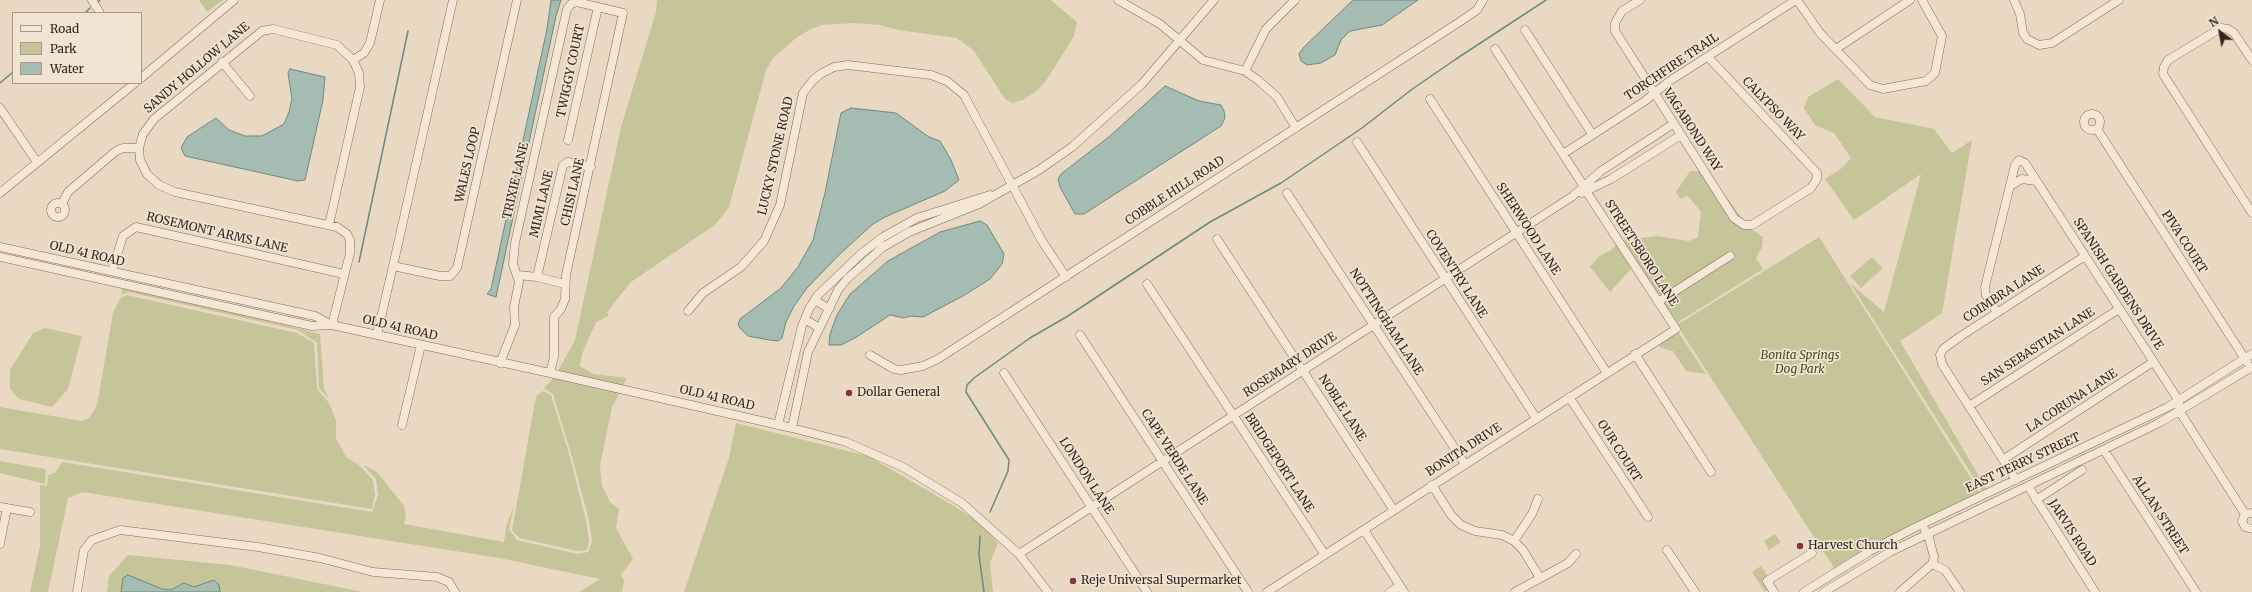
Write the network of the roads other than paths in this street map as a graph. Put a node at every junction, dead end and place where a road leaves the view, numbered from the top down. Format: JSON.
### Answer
{"nodes":[{"id":1,"x":92,"y":0,"type":"edge"},
{"id":2,"x":234,"y":0,"type":"edge"},
{"id":3,"x":380,"y":0,"type":"edge"},
{"id":4,"x":453,"y":0,"type":"edge"},
{"id":5,"x":517,"y":0,"type":"edge"},
{"id":6,"x":1118,"y":0,"type":"edge"},
{"id":7,"x":1214,"y":0,"type":"edge"},
{"id":8,"x":1295,"y":0,"type":"edge"},
{"id":9,"x":1483,"y":0,"type":"edge"},
{"id":10,"x":1640,"y":0,"type":"edge"},
{"id":11,"x":1796,"y":0,"type":"edge"},
{"id":12,"x":1910,"y":0,"type":"edge"},
{"id":13,"x":1922,"y":0,"type":"edge"},
{"id":14,"x":2014,"y":0,"type":"edge"},
{"id":15,"x":2119,"y":0,"type":"edge"},
{"id":16,"x":598,"y":7,"type":"junction"},
{"id":17,"x":99,"y":12,"type":"edge"},
{"id":18,"x":1525,"y":30,"type":"dead end"},
{"id":19,"x":1179,"y":42,"type":"junction"},
{"id":20,"x":1495,"y":48,"type":"dead end"},
{"id":21,"x":1836,"y":49,"type":"junction"},
{"id":22,"x":1708,"y":56,"type":"junction"},
{"id":23,"x":353,"y":60,"type":"junction"},
{"id":24,"x":2252,"y":60,"type":"edge"},
{"id":25,"x":222,"y":62,"type":"junction"},
{"id":26,"x":1245,"y":72,"type":"junction"},
{"id":27,"x":142,"y":76,"type":"edge"},
{"id":28,"x":134,"y":84,"type":"edge"},
{"id":29,"x":1654,"y":92,"type":"junction"},
{"id":30,"x":250,"y":96,"type":"dead end"},
{"id":31,"x":1430,"y":99,"type":"dead end"},
{"id":32,"x":0,"y":108,"type":"edge"},
{"id":33,"x":1673,"y":124,"type":"junction"},
{"id":34,"x":1296,"y":128,"type":"junction"},
{"id":35,"x":2096,"y":129,"type":"dead end"},
{"id":36,"x":1592,"y":134,"type":"junction"},
{"id":37,"x":1681,"y":135,"type":"junction"},
{"id":38,"x":568,"y":140,"type":"dead end"},
{"id":39,"x":1357,"y":142,"type":"dead end"},
{"id":40,"x":139,"y":148,"type":"junction"},
{"id":41,"x":1563,"y":154,"type":"junction"},
{"id":42,"x":36,"y":162,"type":"junction"},
{"id":43,"x":591,"y":167,"type":"junction"},
{"id":44,"x":2036,"y":180,"type":"junction"},
{"id":45,"x":1012,"y":186,"type":"junction"},
{"id":46,"x":2010,"y":186,"type":"junction"},
{"id":47,"x":1585,"y":188,"type":"junction"},
{"id":48,"x":0,"y":193,"type":"edge"},
{"id":49,"x":997,"y":193,"type":"junction"},
{"id":50,"x":1287,"y":193,"type":"dead end"},
{"id":51,"x":62,"y":204,"type":"dead end"},
{"id":52,"x":2252,"y":213,"type":"edge"},
{"id":53,"x":329,"y":225,"type":"junction"},
{"id":54,"x":1744,"y":225,"type":"joint"},
{"id":55,"x":1516,"y":233,"type":"junction"},
{"id":56,"x":1217,"y":239,"type":"dead end"},
{"id":57,"x":0,"y":242,"type":"edge"},
{"id":58,"x":0,"y":247,"type":"edge"},
{"id":59,"x":1730,"y":256,"type":"dead end"},
{"id":60,"x":2085,"y":256,"type":"junction"},
{"id":61,"x":0,"y":257,"type":"edge"},
{"id":62,"x":66,"y":260,"type":"junction"},
{"id":63,"x":393,"y":266,"type":"junction"},
{"id":64,"x":112,"y":271,"type":"junction"},
{"id":65,"x":344,"y":274,"type":"junction"},
{"id":66,"x":518,"y":275,"type":"junction"},
{"id":67,"x":538,"y":277,"type":"junction"},
{"id":68,"x":1066,"y":277,"type":"junction"},
{"id":69,"x":1445,"y":280,"type":"junction"},
{"id":70,"x":565,"y":284,"type":"junction"},
{"id":71,"x":1147,"y":284,"type":"dead end"},
{"id":72,"x":815,"y":300,"type":"junction"},
{"id":73,"x":1658,"y":302,"type":"junction"},
{"id":74,"x":829,"y":309,"type":"junction"},
{"id":75,"x":2119,"y":309,"type":"junction"},
{"id":76,"x":688,"y":311,"type":"dead end"},
{"id":77,"x":1997,"y":312,"type":"junction"},
{"id":78,"x":805,"y":319,"type":"junction"},
{"id":79,"x":332,"y":325,"type":"junction"},
{"id":80,"x":1373,"y":326,"type":"junction"},
{"id":81,"x":819,"y":328,"type":"junction"},
{"id":82,"x":1676,"y":329,"type":"joint"},
{"id":83,"x":377,"y":335,"type":"junction"},
{"id":84,"x":1080,"y":335,"type":"dead end"},
{"id":85,"x":421,"y":345,"type":"junction"},
{"id":86,"x":1635,"y":354,"type":"junction"},
{"id":87,"x":870,"y":355,"type":"dead end"},
{"id":88,"x":2249,"y":356,"type":"edge"},
{"id":89,"x":2154,"y":362,"type":"junction"},
{"id":90,"x":500,"y":363,"type":"junction"},
{"id":91,"x":2252,"y":367,"type":"edge"},
{"id":92,"x":1302,"y":372,"type":"junction"},
{"id":93,"x":1607,"y":372,"type":"junction"},
{"id":94,"x":550,"y":373,"type":"junction"},
{"id":95,"x":1004,"y":373,"type":"dead end"},
{"id":96,"x":1570,"y":397,"type":"junction"},
{"id":97,"x":2179,"y":401,"type":"junction"},
{"id":98,"x":1969,"y":406,"type":"junction"},
{"id":99,"x":2180,"y":412,"type":"junction"},
{"id":100,"x":1234,"y":416,"type":"junction"},
{"id":101,"x":1536,"y":418,"type":"junction"},
{"id":102,"x":402,"y":425,"type":"dead end"},
{"id":103,"x":778,"y":425,"type":"junction"},
{"id":104,"x":792,"y":428,"type":"junction"},
{"id":105,"x":2104,"y":450,"type":"junction"},
{"id":106,"x":2004,"y":459,"type":"junction"},
{"id":107,"x":1162,"y":461,"type":"junction"},
{"id":108,"x":1465,"y":464,"type":"junction"},
{"id":109,"x":2082,"y":470,"type":"dead end"},
{"id":110,"x":1711,"y":472,"type":"dead end"},
{"id":111,"x":2016,"y":480,"type":"junction"},
{"id":112,"x":1432,"y":485,"type":"junction"},
{"id":113,"x":2028,"y":486,"type":"junction"},
{"id":114,"x":1538,"y":499,"type":"dead end"},
{"id":115,"x":2036,"y":500,"type":"junction"},
{"id":116,"x":1092,"y":507,"type":"junction"},
{"id":117,"x":3,"y":508,"type":"edge"},
{"id":118,"x":1394,"y":509,"type":"junction"},
{"id":119,"x":30,"y":512,"type":"dead end"},
{"id":120,"x":2249,"y":513,"type":"edge"},
{"id":121,"x":1648,"y":518,"type":"dead end"},
{"id":122,"x":1922,"y":524,"type":"junction"},
{"id":123,"x":2252,"y":529,"type":"edge"},
{"id":124,"x":1364,"y":530,"type":"junction"},
{"id":125,"x":1927,"y":534,"type":"junction"},
{"id":126,"x":1514,"y":541,"type":"junction"},
{"id":127,"x":0,"y":544,"type":"edge"},
{"id":128,"x":1667,"y":550,"type":"dead end"},
{"id":129,"x":1812,"y":553,"type":"dead end"},
{"id":130,"x":1019,"y":554,"type":"junction"},
{"id":131,"x":1576,"y":554,"type":"dead end"},
{"id":132,"x":1324,"y":555,"type":"junction"},
{"id":133,"x":1932,"y":564,"type":"junction"},
{"id":134,"x":1540,"y":578,"type":"junction"},
{"id":135,"x":1402,"y":589,"type":"edge"},
{"id":136,"x":77,"y":592,"type":"edge"},
{"id":137,"x":455,"y":592,"type":"edge"},
{"id":138,"x":1048,"y":592,"type":"edge"},
{"id":139,"x":1147,"y":592,"type":"edge"},
{"id":140,"x":1248,"y":592,"type":"edge"},
{"id":141,"x":1267,"y":592,"type":"edge"},
{"id":142,"x":1390,"y":592,"type":"edge"},
{"id":143,"x":1514,"y":592,"type":"edge"},
{"id":144,"x":1695,"y":592,"type":"edge"},
{"id":145,"x":1774,"y":592,"type":"edge"},
{"id":146,"x":1804,"y":592,"type":"edge"},
{"id":147,"x":1824,"y":592,"type":"edge"},
{"id":148,"x":1900,"y":592,"type":"edge"},
{"id":149,"x":1960,"y":592,"type":"edge"},
{"id":150,"x":2096,"y":592,"type":"edge"},
{"id":151,"x":2196,"y":592,"type":"edge"}],
"edges":[{"from":1,"to":17,"type":"street"},
{"from":2,"to":27,"type":"street"},
{"from":3,"to":23,"type":"street"},
{"from":4,"to":63,"type":"street"},
{"from":5,"to":63,"type":"street","name":"WALES LOOP"},
{"from":6,"to":19,"type":"street"},
{"from":7,"to":19,"type":"street"},
{"from":8,"to":26,"type":"street"},
{"from":9,"to":34,"type":"street","name":"COBBLE HILL ROAD"},
{"from":10,"to":29,"type":"street","name":"VAGABOND WAY"},
{"from":11,"to":21,"type":"street"},
{"from":11,"to":22,"type":"street","name":"TORCHFIRE TRAIL"},
{"from":12,"to":21,"type":"street"},
{"from":13,"to":21,"type":"street"},
{"from":14,"to":15,"type":"street"},
{"from":16,"to":38,"type":"street","name":"TWIGGY COURT"},
{"from":16,"to":43,"type":"street","name":"CHISI LANE"},
{"from":16,"to":66,"type":"street","name":"TRIXIE LANE"},
{"from":18,"to":36,"type":"street"},
{"from":19,"to":26,"type":"street"},
{"from":19,"to":45,"type":"street"},
{"from":20,"to":41,"type":"street","name":"STREETSBORO LANE"},
{"from":22,"to":29,"type":"street","name":"TORCHFIRE TRAIL"},
{"from":22,"to":54,"type":"street","name":"CALYPSO WAY"},
{"from":23,"to":25,"type":"street","name":"SANDY HOLLOW LANE"},
{"from":23,"to":53,"type":"street","name":"SANDY HOLLOW LANE"},
{"from":24,"to":52,"type":"street"},
{"from":25,"to":30,"type":"street"},
{"from":25,"to":40,"type":"street","name":"SANDY HOLLOW LANE"},
{"from":26,"to":34,"type":"street"},
{"from":28,"to":42,"type":"street"},
{"from":29,"to":33,"type":"street","name":"VAGABOND WAY"},
{"from":29,"to":36,"type":"street","name":"TORCHFIRE TRAIL"},
{"from":31,"to":55,"type":"street","name":"SHERWOOD LANE"},
{"from":32,"to":42,"type":"street"},
{"from":33,"to":37,"type":"street","name":"VAGABOND WAY"},
{"from":33,"to":47,"type":"street","name":"ROSEMARY DRIVE"},
{"from":34,"to":68,"type":"street","name":"COBBLE HILL ROAD"},
{"from":35,"to":88,"type":"street","name":"PIVA COURT"},
{"from":36,"to":41,"type":"street","name":"TORCHFIRE TRAIL"},
{"from":37,"to":47,"type":"street","name":"ROSEMARY DRIVE"},
{"from":37,"to":54,"type":"street","name":"VAGABOND WAY"},
{"from":39,"to":69,"type":"street","name":"COVENTRY LANE"},
{"from":40,"to":51,"type":"street"},
{"from":40,"to":53,"type":"street"},
{"from":41,"to":47,"type":"street","name":"STREETSBORO LANE"},
{"from":42,"to":48,"type":"street"},
{"from":43,"to":67,"type":"street","name":"MIMI LANE"},
{"from":43,"to":70,"type":"street","name":"CHISI LANE"},
{"from":44,"to":46,"type":"street"},
{"from":44,"to":46,"type":"street","name":"SPANISH GARDENS DRIVE"},
{"from":44,"to":60,"type":"street","name":"SPANISH GARDENS DRIVE"},
{"from":45,"to":49,"type":"street"},
{"from":45,"to":68,"type":"street","name":"LUCKY STONE ROAD"},
{"from":45,"to":76,"type":"street","name":"LUCKY STONE ROAD"},
{"from":46,"to":77,"type":"street","name":"SPANISH GARDENS DRIVE"},
{"from":47,"to":55,"type":"street","name":"ROSEMARY DRIVE"},
{"from":47,"to":73,"type":"street","name":"STREETSBORO LANE"},
{"from":49,"to":72,"type":"street"},
{"from":49,"to":74,"type":"street"},
{"from":50,"to":80,"type":"street","name":"NOTTINGHAM LANE"},
{"from":53,"to":65,"type":"street"},
{"from":55,"to":69,"type":"street","name":"ROSEMARY DRIVE"},
{"from":55,"to":93,"type":"street","name":"SHERWOOD LANE"},
{"from":56,"to":92,"type":"street","name":"NOBLE LANE"},
{"from":57,"to":62,"type":"street"},
{"from":58,"to":62,"type":"street","name":"OLD 41 ROAD"},
{"from":59,"to":73,"type":"street"},
{"from":60,"to":75,"type":"street","name":"SPANISH GARDENS DRIVE"},
{"from":60,"to":77,"type":"street","name":"COIMBRA LANE"},
{"from":61,"to":79,"type":"street","name":"OLD 41 ROAD"},
{"from":62,"to":64,"type":"street","name":"OLD 41 ROAD"},
{"from":63,"to":83,"type":"street"},
{"from":64,"to":65,"type":"street","name":"ROSEMONT ARMS LANE"},
{"from":64,"to":79,"type":"street","name":"OLD 41 ROAD"},
{"from":65,"to":79,"type":"street"},
{"from":66,"to":67,"type":"street"},
{"from":66,"to":90,"type":"street","name":"TRIXIE LANE"},
{"from":67,"to":70,"type":"street"},
{"from":68,"to":87,"type":"street","name":"COBBLE HILL ROAD"},
{"from":69,"to":80,"type":"street","name":"ROSEMARY DRIVE"},
{"from":69,"to":101,"type":"street","name":"COVENTRY LANE"},
{"from":70,"to":94,"type":"street","name":"CHISI LANE"},
{"from":71,"to":100,"type":"street","name":"BRIDGEPORT LANE"},
{"from":72,"to":74,"type":"street"},
{"from":72,"to":78,"type":"street"},
{"from":73,"to":82,"type":"street","name":"STREETSBORO LANE"},
{"from":74,"to":81,"type":"street"},
{"from":75,"to":89,"type":"street","name":"SPANISH GARDENS DRIVE"},
{"from":75,"to":98,"type":"street","name":"SAN SEBASTIAN LANE"},
{"from":77,"to":98,"type":"street","name":"COIMBRA LANE"},
{"from":78,"to":81,"type":"street"},
{"from":78,"to":103,"type":"street"},
{"from":79,"to":83,"type":"street","name":"OLD 41 ROAD"},
{"from":80,"to":92,"type":"street","name":"ROSEMARY DRIVE"},
{"from":80,"to":108,"type":"street","name":"NOTTINGHAM LANE"},
{"from":81,"to":104,"type":"street"},
{"from":82,"to":86,"type":"street","name":"BONITA DRIVE"},
{"from":83,"to":85,"type":"street","name":"OLD 41 ROAD"},
{"from":84,"to":107,"type":"street","name":"CAPE VERDE LANE"},
{"from":85,"to":90,"type":"street","name":"OLD 41 ROAD"},
{"from":85,"to":102,"type":"street"},
{"from":86,"to":93,"type":"street","name":"BONITA DRIVE"},
{"from":86,"to":110,"type":"street"},
{"from":88,"to":91,"type":"street","name":"PIVA COURT"},
{"from":88,"to":97,"type":"street","name":"EAST TERRY STREET"},
{"from":89,"to":97,"type":"street","name":"SPANISH GARDENS DRIVE"},
{"from":89,"to":106,"type":"street","name":"LA CORUNA LANE"},
{"from":90,"to":94,"type":"street","name":"OLD 41 ROAD"},
{"from":91,"to":99,"type":"street"},
{"from":92,"to":100,"type":"street","name":"ROSEMARY DRIVE"},
{"from":92,"to":118,"type":"street","name":"NOBLE LANE"},
{"from":93,"to":96,"type":"street","name":"BONITA DRIVE"},
{"from":94,"to":103,"type":"street","name":"OLD 41 ROAD"},
{"from":95,"to":116,"type":"street","name":"LONDON LANE"},
{"from":96,"to":101,"type":"street","name":"BONITA DRIVE"},
{"from":96,"to":121,"type":"street","name":"OUR COURT"},
{"from":97,"to":99,"type":"street"},
{"from":97,"to":111,"type":"street","name":"EAST TERRY STREET"},
{"from":98,"to":106,"type":"street"},
{"from":99,"to":105,"type":"street"},
{"from":99,"to":120,"type":"street"},
{"from":100,"to":107,"type":"street","name":"ROSEMARY DRIVE"},
{"from":100,"to":132,"type":"street","name":"BRIDGEPORT LANE"},
{"from":101,"to":108,"type":"street","name":"BONITA DRIVE"},
{"from":103,"to":104,"type":"street","name":"OLD 41 ROAD"},
{"from":104,"to":130,"type":"street","name":"OLD 41 ROAD"},
{"from":105,"to":113,"type":"street"},
{"from":105,"to":151,"type":"street","name":"ALLAN STREET"},
{"from":106,"to":111,"type":"street"},
{"from":107,"to":116,"type":"street","name":"ROSEMARY DRIVE"},
{"from":107,"to":140,"type":"street","name":"CAPE VERDE LANE"},
{"from":108,"to":112,"type":"street","name":"BONITA DRIVE"},
{"from":109,"to":115,"type":"street"},
{"from":111,"to":122,"type":"street","name":"EAST TERRY STREET"},
{"from":112,"to":118,"type":"street","name":"BONITA DRIVE"},
{"from":112,"to":126,"type":"street"},
{"from":113,"to":115,"type":"street","name":"JARVIS ROAD"},
{"from":113,"to":125,"type":"street"},
{"from":114,"to":126,"type":"street"},
{"from":115,"to":150,"type":"street","name":"JARVIS ROAD"},
{"from":116,"to":130,"type":"street","name":"ROSEMARY DRIVE"},
{"from":116,"to":139,"type":"street","name":"LONDON LANE"},
{"from":117,"to":119,"type":"street"},
{"from":117,"to":127,"type":"street"},
{"from":118,"to":124,"type":"street","name":"BONITA DRIVE"},
{"from":120,"to":123,"type":"street"},
{"from":122,"to":125,"type":"street"},
{"from":122,"to":146,"type":"street","name":"EAST TERRY STREET"},
{"from":124,"to":132,"type":"street","name":"BONITA DRIVE"},
{"from":124,"to":135,"type":"street"},
{"from":125,"to":133,"type":"street"},
{"from":125,"to":147,"type":"street"},
{"from":126,"to":134,"type":"street"},
{"from":128,"to":144,"type":"street"},
{"from":129,"to":145,"type":"street"},
{"from":130,"to":138,"type":"street","name":"OLD 41 ROAD"},
{"from":131,"to":134,"type":"street"},
{"from":132,"to":141,"type":"street","name":"BONITA DRIVE"},
{"from":133,"to":148,"type":"street"},
{"from":133,"to":149,"type":"street"},
{"from":134,"to":143,"type":"street"},
{"from":135,"to":142,"type":"street"},
{"from":136,"to":137,"type":"street"}]}
